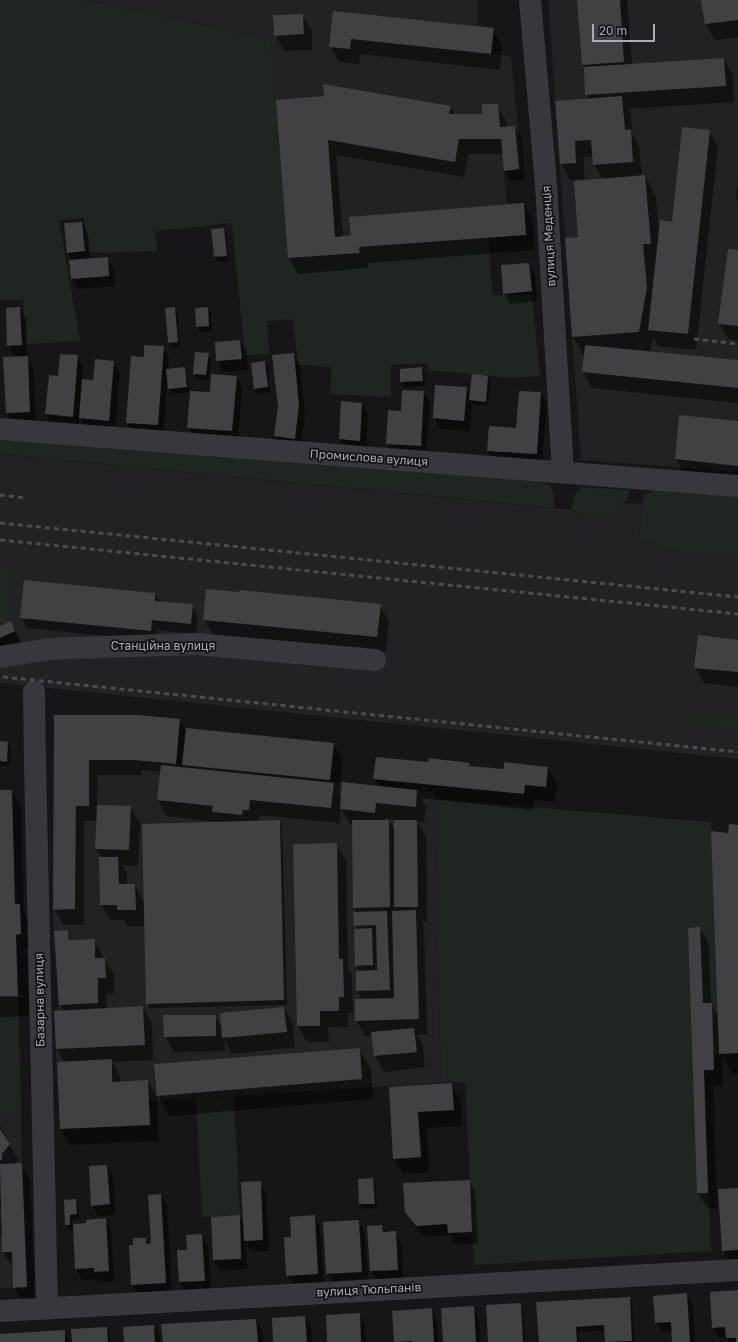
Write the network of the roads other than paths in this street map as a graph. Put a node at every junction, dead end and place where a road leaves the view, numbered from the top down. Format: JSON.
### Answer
{"nodes":[{"id":1,"x":530,"y":0,"type":"edge"},
{"id":2,"x":0,"y":429,"type":"edge"},
{"id":3,"x":563,"y":473,"type":"junction"},
{"id":4,"x":738,"y":486,"type":"edge"},
{"id":5,"x":0,"y":657,"type":"edge"},
{"id":6,"x":375,"y":660,"type":"dead end"},
{"id":7,"x":34,"y":692,"type":"dead end"},
{"id":8,"x":738,"y":1270,"type":"edge"},
{"id":9,"x":47,"y":1308,"type":"junction"},
{"id":10,"x":0,"y":1311,"type":"edge"}],
"edges":[{"from":1,"to":3,"type":"street","name":"вулиця Меденція"},
{"from":2,"to":3,"type":"street","name":"Промислова вулиця"},
{"from":3,"to":4,"type":"street","name":"Промислова вулиця"},
{"from":5,"to":6,"type":"street","name":"Станційна вулиця"},
{"from":7,"to":9,"type":"street","name":"Базарна вулиця"},
{"from":8,"to":9,"type":"street","name":"вулиця Тюльпанів"},
{"from":9,"to":10,"type":"street","name":"вулиця Тюльпанів"}]}
